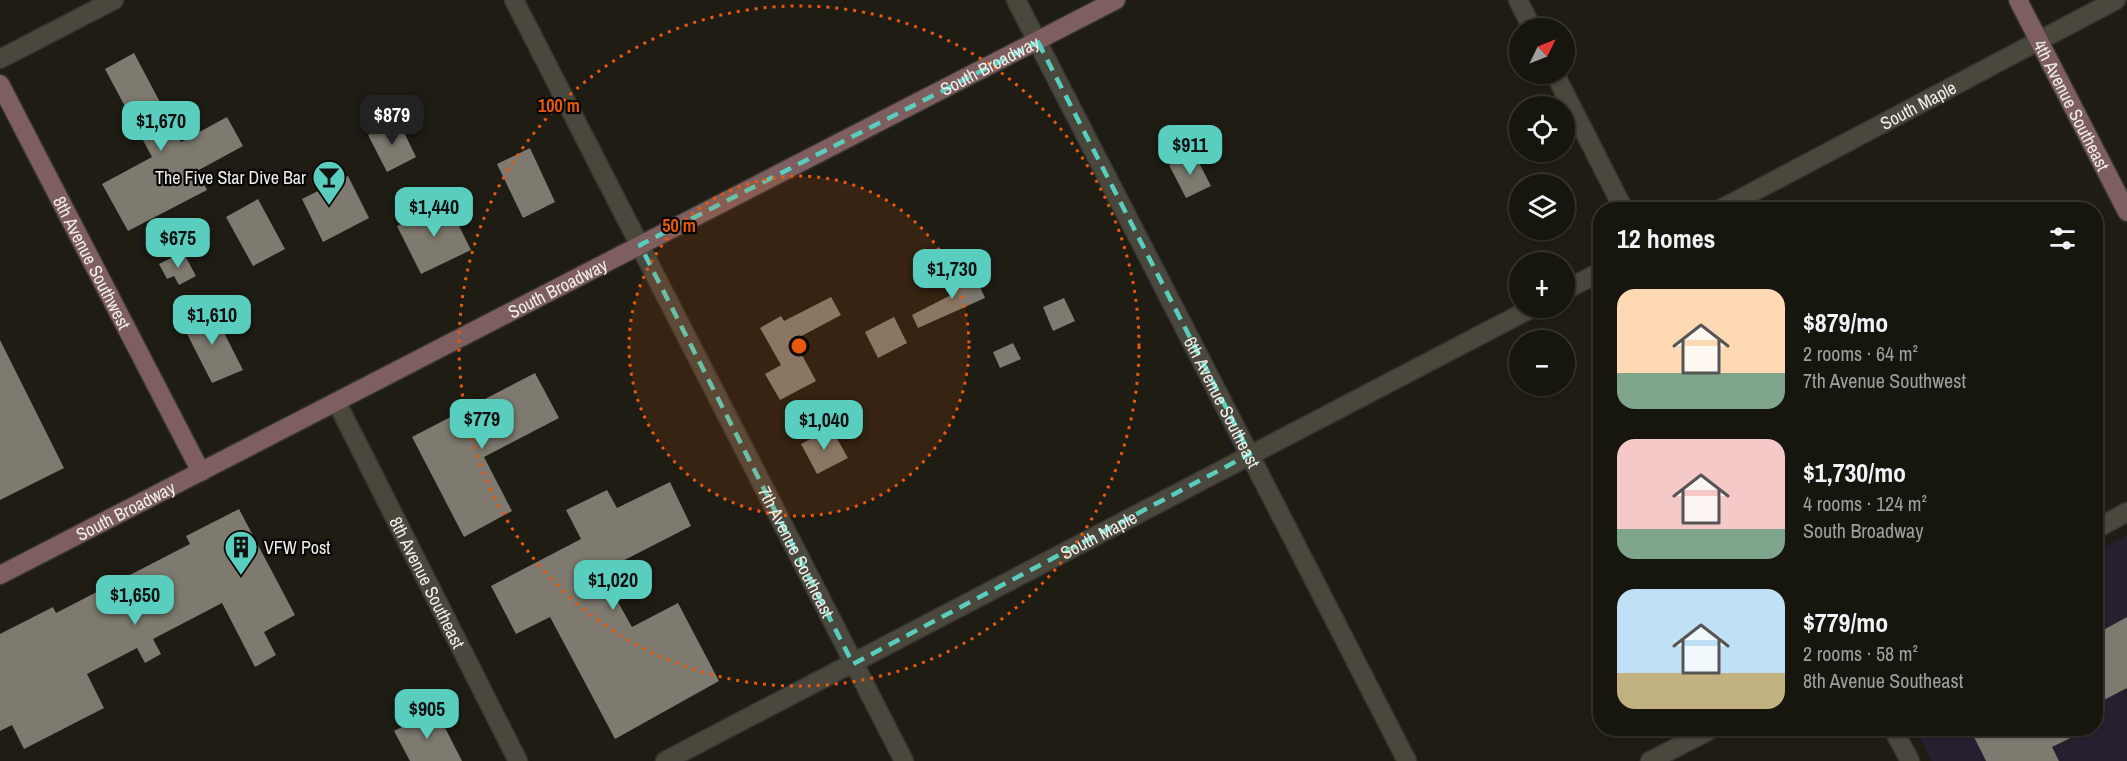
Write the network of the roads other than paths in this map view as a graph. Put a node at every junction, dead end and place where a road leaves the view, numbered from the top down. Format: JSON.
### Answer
{"nodes":[{"id":1,"x":114,"y":0,"type":"edge"},
{"id":2,"x":514,"y":0,"type":"edge"},
{"id":3,"x":1016,"y":0,"type":"edge"},
{"id":4,"x":1116,"y":0,"type":"edge"},
{"id":5,"x":1518,"y":0,"type":"edge"},
{"id":6,"x":2018,"y":0,"type":"edge"},
{"id":7,"x":2116,"y":0,"type":"edge"},
{"id":8,"x":1527,"y":18,"type":"edge"},
{"id":9,"x":2039,"y":41,"type":"junction"},
{"id":10,"x":1038,"y":42,"type":"junction"},
{"id":11,"x":0,"y":59,"type":"edge"},
{"id":12,"x":0,"y":84,"type":"edge"},
{"id":13,"x":1560,"y":84,"type":"edge"},
{"id":14,"x":1620,"y":202,"type":"edge"},
{"id":15,"x":1734,"y":202,"type":"edge"},
{"id":16,"x":2127,"y":212,"type":"edge"},
{"id":17,"x":640,"y":245,"type":"junction"},
{"id":18,"x":1593,"y":276,"type":"edge"},
{"id":19,"x":1575,"y":285,"type":"edge"},
{"id":20,"x":1513,"y":318,"type":"edge"},
{"id":21,"x":337,"y":403,"type":"junction"},
{"id":22,"x":1250,"y":454,"type":"junction"},
{"id":23,"x":201,"y":472,"type":"junction"},
{"id":24,"x":2127,"y":512,"type":"edge"},
{"id":25,"x":2103,"y":525,"type":"edge"},
{"id":26,"x":0,"y":575,"type":"edge"},
{"id":27,"x":853,"y":664,"type":"junction"},
{"id":28,"x":1698,"y":736,"type":"edge"},
{"id":29,"x":1897,"y":736,"type":"edge"},
{"id":30,"x":518,"y":761,"type":"edge"},
{"id":31,"x":665,"y":761,"type":"edge"},
{"id":32,"x":904,"y":761,"type":"edge"},
{"id":33,"x":1407,"y":761,"type":"edge"},
{"id":34,"x":1650,"y":761,"type":"edge"},
{"id":35,"x":1910,"y":761,"type":"edge"}],
"edges":[{"from":1,"to":11,"type":"street"},
{"from":2,"to":17,"type":"street","name":"7th Avenue Southeast"},
{"from":3,"to":10,"type":"street","name":"6th Avenue Southeast"},
{"from":4,"to":10,"type":"street","name":"South Broadway"},
{"from":5,"to":8,"type":"street"},
{"from":6,"to":9,"type":"street","name":"4th Avenue Southeast"},
{"from":7,"to":9,"type":"street","name":"South Maple"},
{"from":9,"to":15,"type":"street","name":"South Maple"},
{"from":9,"to":16,"type":"street","name":"4th Avenue Southeast"},
{"from":10,"to":17,"type":"street","name":"South Broadway"},
{"from":10,"to":22,"type":"street","name":"6th Avenue Southeast"},
{"from":12,"to":23,"type":"street","name":"8th Avenue Southwest"},
{"from":13,"to":14,"type":"street"},
{"from":17,"to":21,"type":"street","name":"South Broadway"},
{"from":17,"to":27,"type":"street","name":"7th Avenue Southeast"},
{"from":18,"to":19,"type":"street"},
{"from":20,"to":22,"type":"street","name":"South Maple"},
{"from":21,"to":23,"type":"street","name":"South Broadway"},
{"from":21,"to":30,"type":"street","name":"8th Avenue Southeast"},
{"from":22,"to":27,"type":"street","name":"South Maple"},
{"from":22,"to":33,"type":"street","name":"6th Avenue Southeast"},
{"from":23,"to":26,"type":"street","name":"South Broadway"},
{"from":24,"to":25,"type":"street"},
{"from":27,"to":31,"type":"street","name":"South Maple"},
{"from":27,"to":32,"type":"street","name":"7th Avenue Southeast"},
{"from":28,"to":34,"type":"street"},
{"from":29,"to":35,"type":"street"}]}
